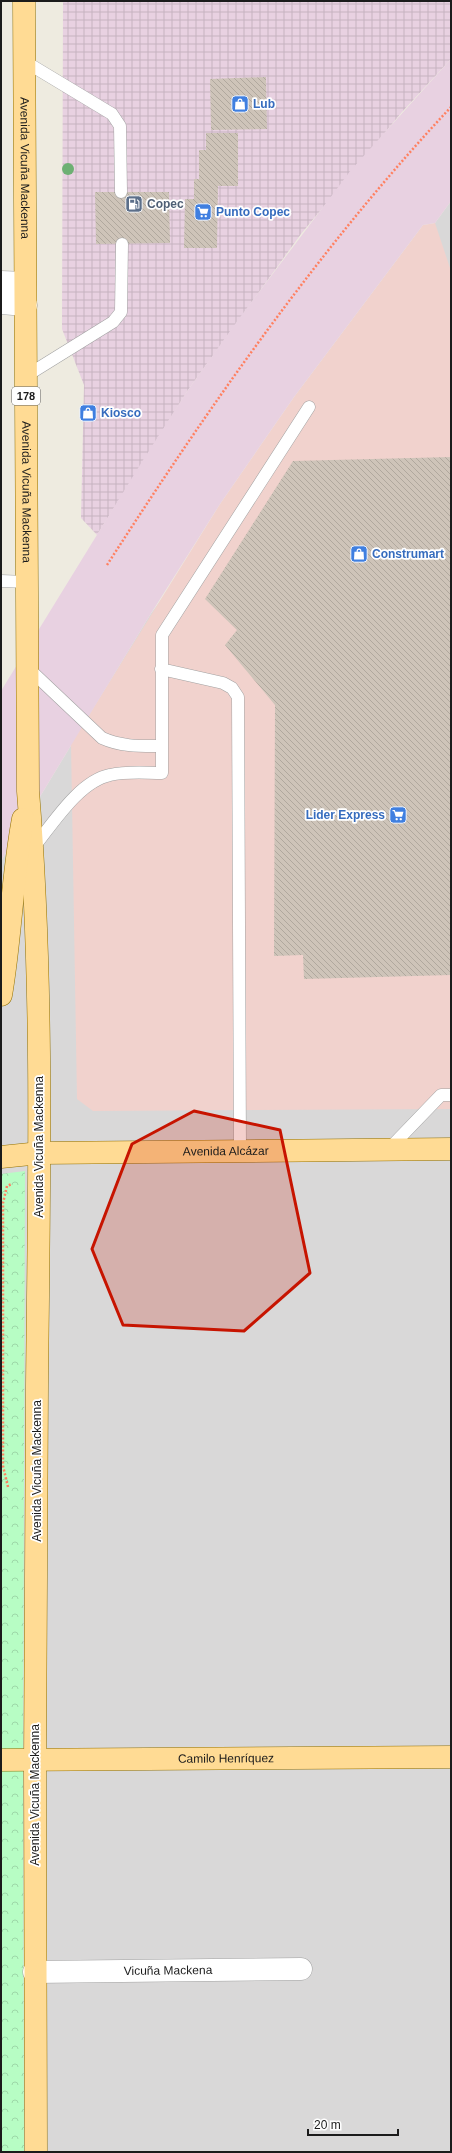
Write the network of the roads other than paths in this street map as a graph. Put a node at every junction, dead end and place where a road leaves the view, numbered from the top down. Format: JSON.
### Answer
{"nodes":[{"id":1,"x":24,"y":1,"type":"edge"},
{"id":2,"x":24,"y":61,"type":"junction"},
{"id":3,"x":121,"y":192,"type":"dead end"},
{"id":4,"x":122,"y":244,"type":"dead end"},
{"id":5,"x":1,"y":282,"type":"edge"},
{"id":6,"x":25,"y":283,"type":"junction"},
{"id":7,"x":1,"y":303,"type":"edge"},
{"id":8,"x":26,"y":305,"type":"junction"},
{"id":9,"x":26,"y":376,"type":"junction"},
{"id":10,"x":309,"y":407,"type":"dead end"},
{"id":11,"x":1,"y":581,"type":"edge"},
{"id":12,"x":27,"y":582,"type":"junction"},
{"id":13,"x":28,"y":668,"type":"junction"},
{"id":14,"x":161,"y":669,"type":"junction"},
{"id":15,"x":162,"y":746,"type":"junction"},
{"id":16,"x":28,"y":791,"type":"junction"},
{"id":17,"x":33,"y":848,"type":"junction"},
{"id":18,"x":1,"y":995,"type":"edge"},
{"id":19,"x":446,"y":1095,"type":"edge"},
{"id":20,"x":451,"y":1149,"type":"edge"},
{"id":21,"x":388,"y":1150,"type":"junction"},
{"id":22,"x":240,"y":1151,"type":"junction"},
{"id":23,"x":40,"y":1153,"type":"junction"},
{"id":24,"x":1,"y":1157,"type":"edge"},
{"id":25,"x":451,"y":1757,"type":"edge"},
{"id":26,"x":1,"y":1760,"type":"edge"},
{"id":27,"x":34,"y":1760,"type":"junction"},
{"id":28,"x":301,"y":1968,"type":"dead end"},
{"id":29,"x":34,"y":1972,"type":"junction"},
{"id":30,"x":36,"y":2152,"type":"edge"}],
"edges":[{"from":1,"to":2,"type":"main road","name":"Avenida Vicuña Mackenna","number":"178"},
{"from":2,"to":3,"type":"lane"},
{"from":2,"to":6,"type":"main road","name":"Avenida Vicuña Mackenna","number":"178"},
{"from":4,"to":9,"type":"lane"},
{"from":5,"to":6,"type":"street"},
{"from":6,"to":8,"type":"main road","name":"Avenida Vicuña Mackenna","number":"178"},
{"from":7,"to":8,"type":"street"},
{"from":8,"to":9,"type":"main road","name":"Avenida Vicuña Mackenna","number":"178"},
{"from":9,"to":12,"type":"main road","name":"Avenida Vicuña Mackenna","number":"178"},
{"from":10,"to":14,"type":"lane"},
{"from":11,"to":12,"type":"lane"},
{"from":12,"to":13,"type":"main road","name":"Avenida Vicuña Mackenna","number":"178"},
{"from":13,"to":15,"type":"lane"},
{"from":13,"to":16,"type":"main road","name":"Avenida Vicuña Mackenna","number":"178"},
{"from":14,"to":15,"type":"lane"},
{"from":14,"to":22,"type":"lane"},
{"from":15,"to":17,"type":"lane"},
{"from":16,"to":17,"type":"main road","name":"Avenida Vicuña Mackenna"},
{"from":16,"to":18,"type":"main road","name":"Avenida Vicuña Mackenna"},
{"from":17,"to":23,"type":"main road","name":"Avenida Vicuña Mackenna"},
{"from":19,"to":21,"type":"lane"},
{"from":20,"to":21,"type":"main road","name":"Avenida Alcázar"},
{"from":21,"to":22,"type":"main road","name":"Avenida Alcázar"},
{"from":22,"to":23,"type":"main road","name":"Avenida Alcázar"},
{"from":23,"to":24,"type":"main road","name":"Avenida Alcázar"},
{"from":23,"to":27,"type":"main road","name":"Avenida Vicuña Mackenna"},
{"from":25,"to":27,"type":"main road","name":"Camilo Henríquez"},
{"from":26,"to":27,"type":"main road","name":"Camilo Henríquez"},
{"from":27,"to":29,"type":"main road","name":"Avenida Vicuña Mackenna"},
{"from":28,"to":29,"type":"street","name":"Vicuña Mackena"},
{"from":29,"to":30,"type":"main road","name":"Avenida Vicuña Mackenna"}]}
